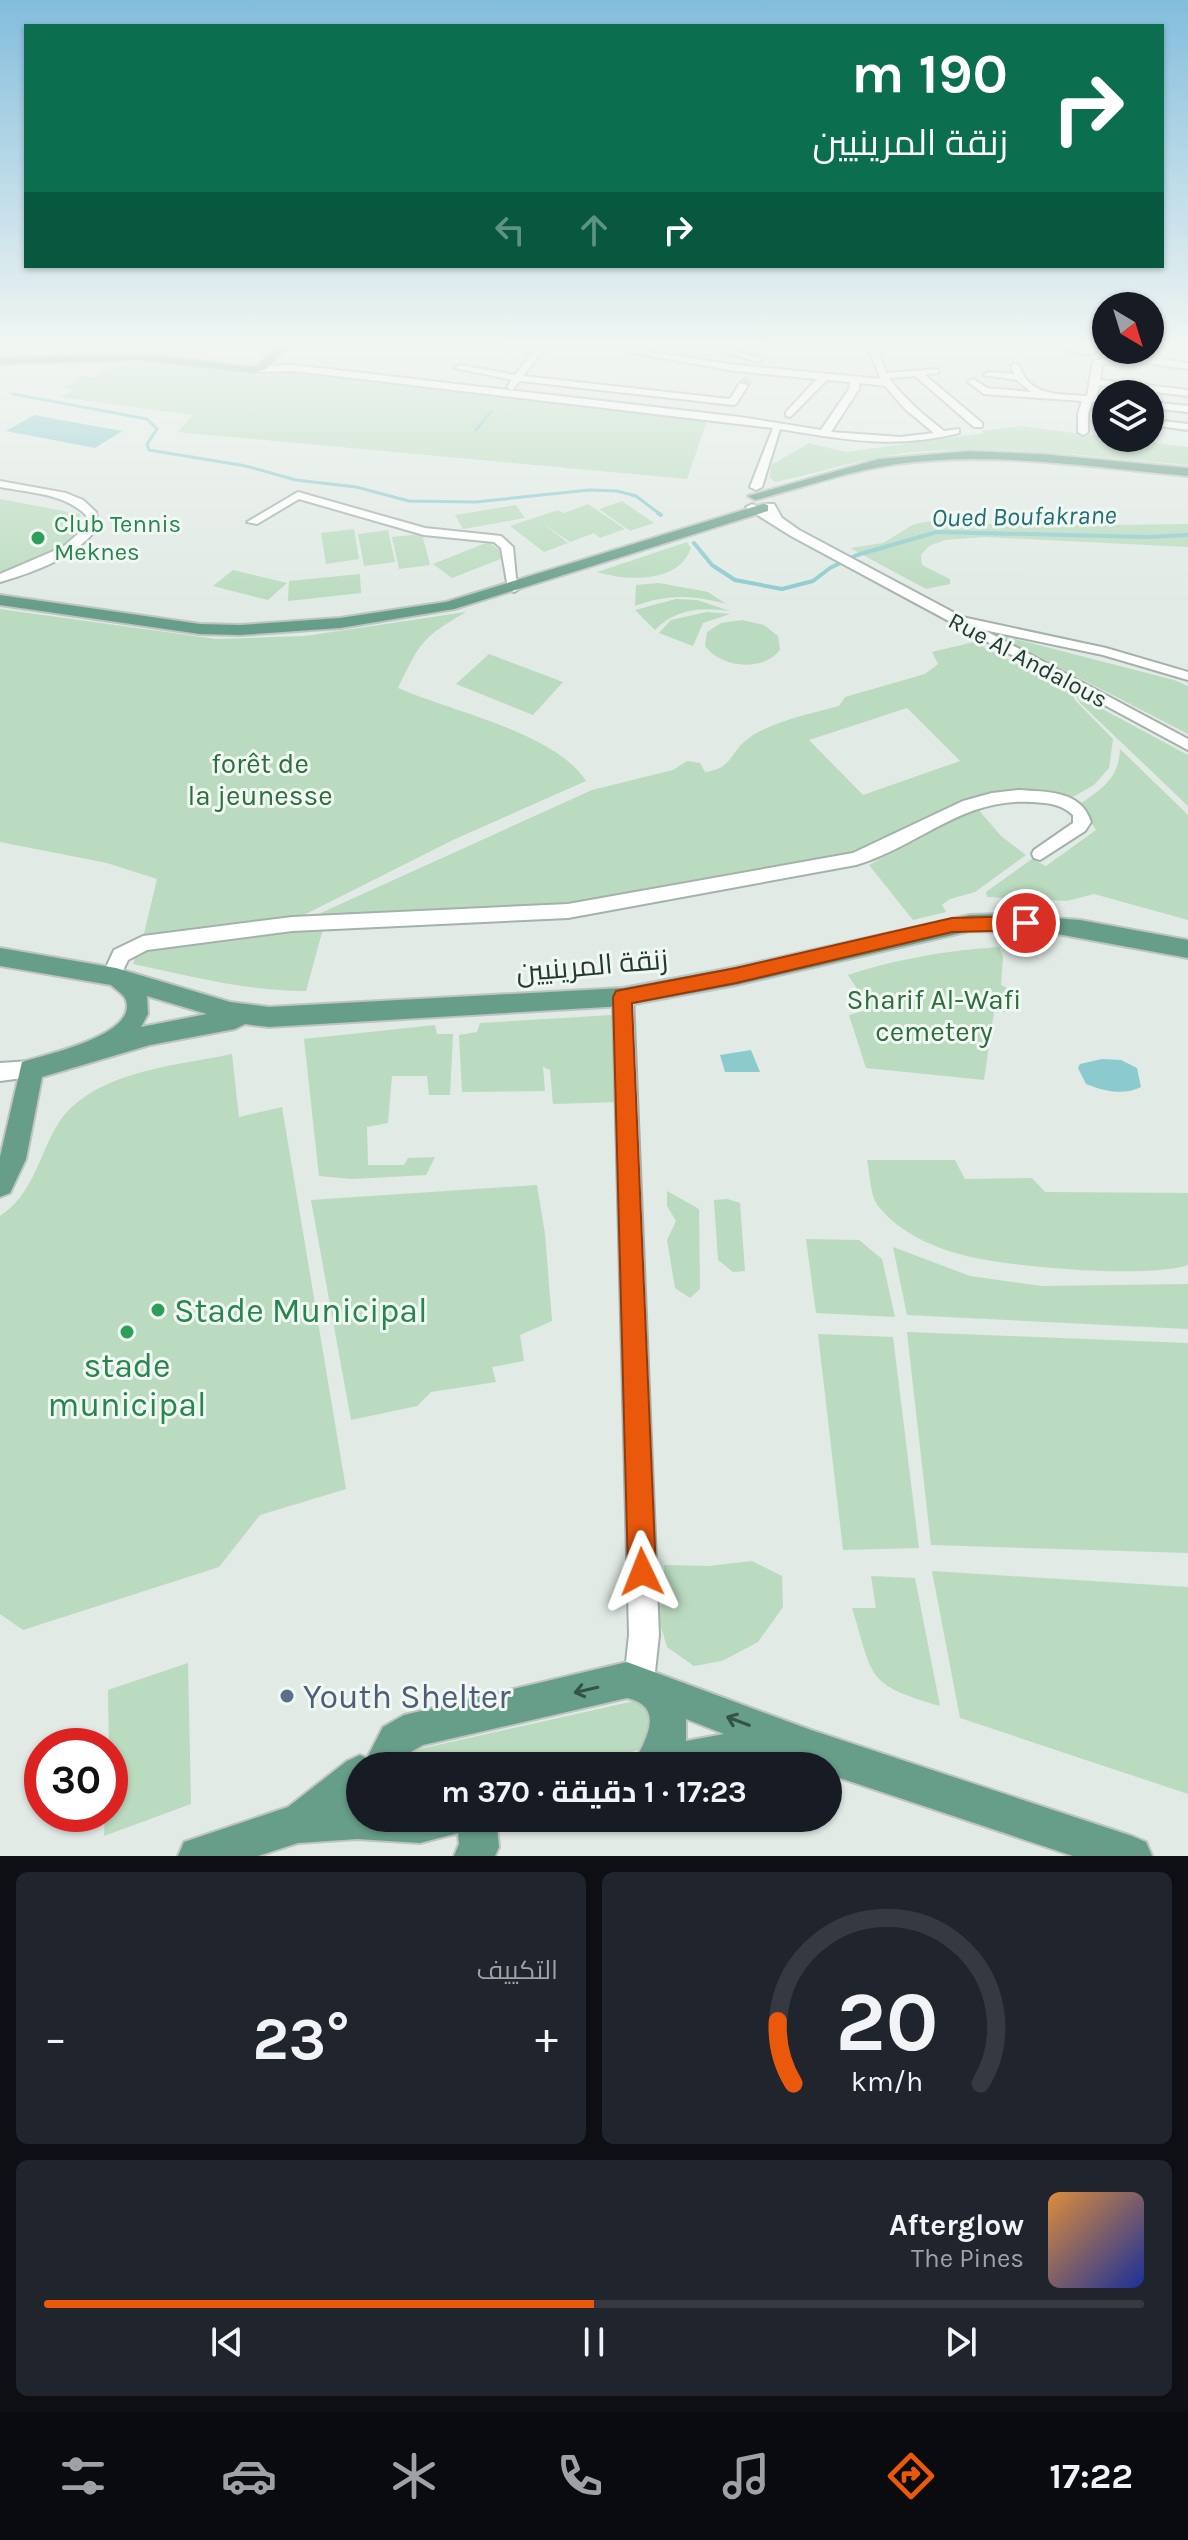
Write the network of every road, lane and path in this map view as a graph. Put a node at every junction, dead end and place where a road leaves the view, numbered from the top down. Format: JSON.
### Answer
{"nodes":[{"id":1,"x":776,"y":432,"type":"edge"},
{"id":2,"x":808,"y":432,"type":"edge"},
{"id":3,"x":939,"y":432,"type":"edge"},
{"id":4,"x":953,"y":432,"type":"edge"},
{"id":5,"x":824,"y":434,"type":"joint"},
{"id":6,"x":943,"y":435,"type":"junction"},
{"id":7,"x":1188,"y":472,"type":"edge"},
{"id":8,"x":1188,"y":478,"type":"edge"},
{"id":9,"x":0,"y":484,"type":"edge"},
{"id":10,"x":759,"y":501,"type":"junction"},
{"id":11,"x":253,"y":522,"type":"dead end"},
{"id":12,"x":0,"y":578,"type":"edge"},
{"id":13,"x":512,"y":583,"type":"junction"},
{"id":14,"x":0,"y":589,"type":"edge"},
{"id":15,"x":0,"y":600,"type":"edge"},
{"id":16,"x":952,"y":620,"type":"junction"},
{"id":17,"x":1188,"y":676,"type":"edge"},
{"id":18,"x":1188,"y":745,"type":"edge"},
{"id":19,"x":1040,"y":854,"type":"dead end"},
{"id":20,"x":1188,"y":949,"type":"edge"},
{"id":21,"x":0,"y":957,"type":"edge"},
{"id":22,"x":114,"y":977,"type":"junction"},
{"id":23,"x":623,"y":997,"type":"junction"},
{"id":24,"x":269,"y":1017,"type":"junction"},
{"id":25,"x":93,"y":1052,"type":"junction"},
{"id":26,"x":31,"y":1070,"type":"junction"},
{"id":27,"x":0,"y":1072,"type":"edge"},
{"id":28,"x":0,"y":1184,"type":"edge"},
{"id":29,"x":644,"y":1683,"type":"junction"},
{"id":30,"x":811,"y":1749,"type":"junction"},
{"id":31,"x":390,"y":1752,"type":"edge"},
{"id":32,"x":663,"y":1752,"type":"edge"},
{"id":33,"x":737,"y":1752,"type":"edge"},
{"id":34,"x":346,"y":1785,"type":"edge"},
{"id":35,"x":346,"y":1820,"type":"edge"},
{"id":36,"x":298,"y":1823,"type":"junction"},
{"id":37,"x":198,"y":1856,"type":"edge"},
{"id":38,"x":1132,"y":1856,"type":"edge"}],
"edges":[{"from":1,"to":10,"type":"street"},
{"from":2,"to":5,"type":"street"},
{"from":3,"to":6,"type":"street"},
{"from":4,"to":6,"type":"street"},
{"from":5,"to":6,"type":"street"},
{"from":7,"to":10,"type":"main road"},
{"from":8,"to":10,"type":"main road"},
{"from":9,"to":12,"type":"street"},
{"from":10,"to":13,"type":"main road"},
{"from":10,"to":16,"type":"street","name":"Rue Al Andalous"},
{"from":11,"to":13,"type":"street"},
{"from":13,"to":14,"type":"main road"},
{"from":13,"to":15,"type":"main road"},
{"from":16,"to":17,"type":"street"},
{"from":16,"to":18,"type":"street","name":"Rue Al Andalous"},
{"from":19,"to":22,"type":"street"},
{"from":20,"to":23,"type":"main road","name":"زنقة المرينيين"},
{"from":21,"to":22,"type":"main road","name":"زنقة المرينيين"},
{"from":22,"to":24,"type":"main road","name":"زنقة المرينيين"},
{"from":22,"to":25,"type":"main road"},
{"from":23,"to":24,"type":"main road","name":"زنقة المرينيين"},
{"from":23,"to":29,"type":"street"},
{"from":24,"to":25,"type":"main road"},
{"from":25,"to":26,"type":"main road"},
{"from":26,"to":27,"type":"street"},
{"from":26,"to":28,"type":"main road"},
{"from":30,"to":29,"type":"main road","one_way":true},
{"from":29,"to":31,"type":"main road","one_way":true},
{"from":29,"to":32,"type":"main road"},
{"from":30,"to":33,"type":"main road"},
{"from":30,"to":38,"type":"main road"},
{"from":34,"to":36,"type":"main road"},
{"from":35,"to":36,"type":"main road"},
{"from":36,"to":37,"type":"main road"}]}
